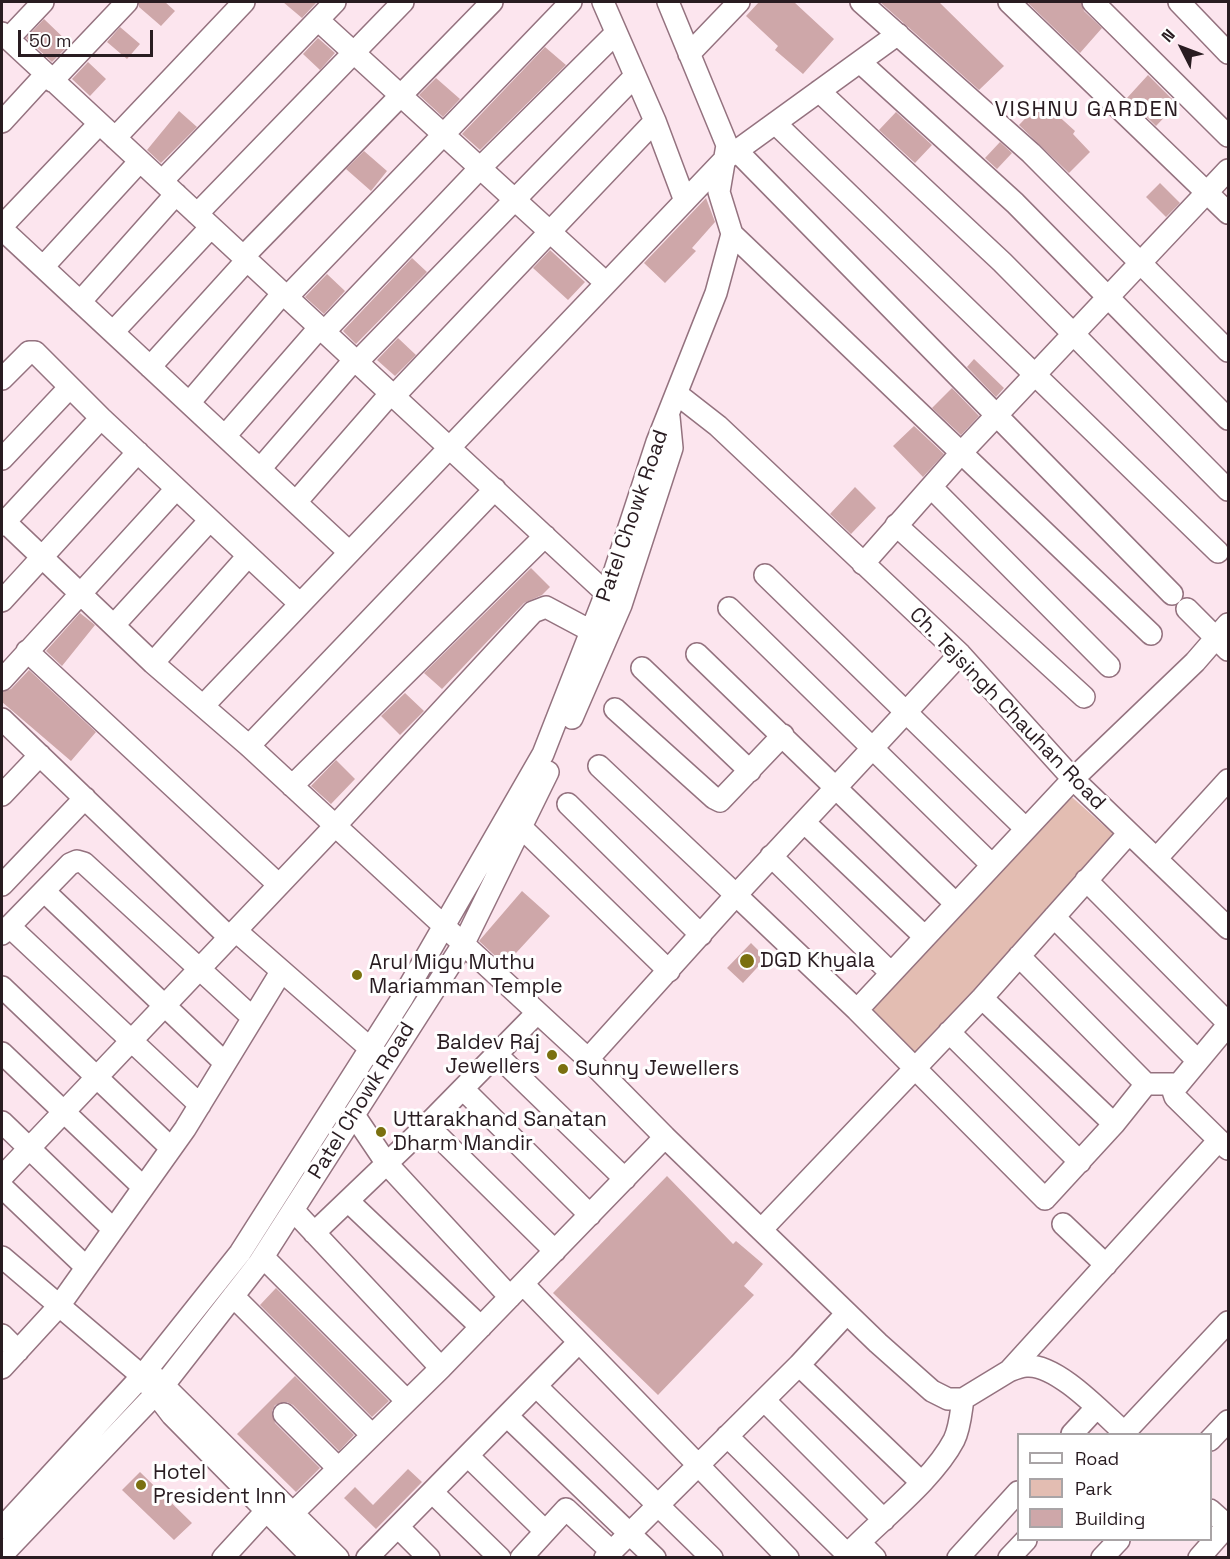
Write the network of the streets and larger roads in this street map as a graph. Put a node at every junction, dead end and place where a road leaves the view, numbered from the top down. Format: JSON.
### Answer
{"nodes":[{"id":1,"x":43,"y":2,"type":"edge"},
{"id":2,"x":127,"y":2,"type":"edge"},
{"id":3,"x":244,"y":2,"type":"edge"},
{"id":4,"x":334,"y":2,"type":"edge"},
{"id":5,"x":403,"y":2,"type":"edge"},
{"id":6,"x":492,"y":2,"type":"edge"},
{"id":7,"x":571,"y":2,"type":"edge"},
{"id":8,"x":603,"y":2,"type":"edge"},
{"id":9,"x":668,"y":2,"type":"edge"},
{"id":10,"x":740,"y":2,"type":"edge"},
{"id":11,"x":861,"y":2,"type":"edge"},
{"id":12,"x":1009,"y":2,"type":"edge"},
{"id":13,"x":1093,"y":2,"type":"edge"},
{"id":14,"x":1179,"y":2,"type":"edge"},
{"id":15,"x":318,"y":20,"type":"junction"},
{"id":16,"x":615,"y":34,"type":"junction"},
{"id":17,"x":898,"y":34,"type":"junction"},
{"id":18,"x":3,"y":35,"type":"edge"},
{"id":19,"x":353,"y":53,"type":"junction"},
{"id":20,"x":1228,"y":53,"type":"edge"},
{"id":21,"x":689,"y":54,"type":"junction"},
{"id":22,"x":860,"y":62,"type":"junction"},
{"id":23,"x":635,"y":76,"type":"junction"},
{"id":24,"x":49,"y":77,"type":"junction"},
{"id":25,"x":819,"y":92,"type":"junction"},
{"id":26,"x":400,"y":96,"type":"junction"},
{"id":27,"x":655,"y":121,"type":"junction"},
{"id":28,"x":2,"y":122,"type":"edge"},
{"id":29,"x":775,"y":123,"type":"junction"},
{"id":30,"x":107,"y":131,"type":"junction"},
{"id":31,"x":443,"y":134,"type":"junction"},
{"id":32,"x":1228,"y":136,"type":"edge"},
{"id":33,"x":730,"y":156,"type":"junction"},
{"id":34,"x":140,"y":161,"type":"junction"},
{"id":35,"x":480,"y":168,"type":"junction"},
{"id":36,"x":1228,"y":170,"type":"edge"},
{"id":37,"x":169,"y":188,"type":"junction"},
{"id":38,"x":1208,"y":192,"type":"junction"},
{"id":39,"x":514,"y":199,"type":"junction"},
{"id":40,"x":685,"y":201,"type":"junction"},
{"id":41,"x":1228,"y":213,"type":"edge"},
{"id":42,"x":204,"y":220,"type":"junction"},
{"id":43,"x":550,"y":232,"type":"junction"},
{"id":44,"x":732,"y":234,"type":"junction"},
{"id":45,"x":245,"y":258,"type":"junction"},
{"id":46,"x":1140,"y":264,"type":"junction"},
{"id":47,"x":43,"y":267,"type":"junction"},
{"id":48,"x":606,"y":283,"type":"junction"},
{"id":49,"x":285,"y":295,"type":"junction"},
{"id":50,"x":1108,"y":298,"type":"junction"},
{"id":51,"x":80,"y":302,"type":"junction"},
{"id":52,"x":322,"y":329,"type":"junction"},
{"id":53,"x":113,"y":332,"type":"junction"},
{"id":54,"x":1074,"y":335,"type":"junction"},
{"id":55,"x":1228,"y":351,"type":"edge"},
{"id":56,"x":356,"y":361,"type":"junction"},
{"id":57,"x":150,"y":367,"type":"junction"},
{"id":58,"x":1035,"y":376,"type":"junction"},
{"id":59,"x":2,"y":379,"type":"edge"},
{"id":60,"x":69,"y":388,"type":"junction"},
{"id":61,"x":677,"y":394,"type":"junction"},
{"id":62,"x":393,"y":395,"type":"junction"},
{"id":63,"x":189,"y":403,"type":"junction"},
{"id":64,"x":997,"y":416,"type":"junction"},
{"id":65,"x":669,"y":417,"type":"junction"},
{"id":66,"x":100,"y":418,"type":"junction"},
{"id":67,"x":1228,"y":419,"type":"edge"},
{"id":68,"x":225,"y":436,"type":"junction"},
{"id":69,"x":448,"y":446,"type":"junction"},
{"id":70,"x":138,"y":452,"type":"junction"},
{"id":71,"x":962,"y":453,"type":"junction"},
{"id":72,"x":2,"y":459,"type":"edge"},
{"id":73,"x":260,"y":469,"type":"junction"},
{"id":74,"x":931,"y":487,"type":"junction"},
{"id":75,"x":176,"y":489,"type":"junction"},
{"id":76,"x":495,"y":489,"type":"junction"},
{"id":77,"x":1228,"y":490,"type":"edge"},
{"id":78,"x":296,"y":502,"type":"junction"},
{"id":79,"x":210,"y":520,"type":"junction"},
{"id":80,"x":3,"y":522,"type":"edge"},
{"id":81,"x":896,"y":525,"type":"junction"},
{"id":82,"x":545,"y":536,"type":"junction"},
{"id":83,"x":348,"y":551,"type":"junction"},
{"id":84,"x":1218,"y":552,"type":"dead end"},
{"id":85,"x":248,"y":556,"type":"junction"},
{"id":86,"x":42,"y":557,"type":"junction"},
{"id":87,"x":863,"y":564,"type":"junction"},
{"id":88,"x":765,"y":575,"type":"dead end"},
{"id":89,"x":606,"y":592,"type":"junction"},
{"id":90,"x":79,"y":593,"type":"junction"},
{"id":91,"x":1172,"y":594,"type":"dead end"},
{"id":92,"x":2,"y":601,"type":"edge"},
{"id":93,"x":299,"y":603,"type":"junction"},
{"id":94,"x":729,"y":608,"type":"dead end"},
{"id":95,"x":1186,"y":609,"type":"dead end"},
{"id":96,"x":114,"y":625,"type":"junction"},
{"id":97,"x":591,"y":631,"type":"junction"},
{"id":98,"x":1151,"y":634,"type":"dead end"},
{"id":99,"x":1224,"y":637,"type":"edge"},
{"id":100,"x":27,"y":651,"type":"junction"},
{"id":101,"x":697,"y":654,"type":"dead end"},
{"id":102,"x":960,"y":654,"type":"junction"},
{"id":103,"x":153,"y":663,"type":"junction"},
{"id":104,"x":1109,"y":666,"type":"dead end"},
{"id":105,"x":642,"y":668,"type":"dead end"},
{"id":106,"x":2,"y":680,"type":"edge"},
{"id":107,"x":1084,"y":697,"type":"dead end"},
{"id":108,"x":203,"y":706,"type":"junction"},
{"id":109,"x":615,"y":709,"type":"dead end"},
{"id":110,"x":908,"y":712,"type":"junction"},
{"id":111,"x":2,"y":719,"type":"edge"},
{"id":112,"x":783,"y":735,"type":"junction"},
{"id":113,"x":249,"y":746,"type":"junction"},
{"id":114,"x":874,"y":747,"type":"junction"},
{"id":115,"x":40,"y":755,"type":"junction"},
{"id":116,"x":599,"y":766,"type":"dead end"},
{"id":117,"x":750,"y":771,"type":"junction"},
{"id":118,"x":1073,"y":779,"type":"junction"},
{"id":119,"x":1228,"y":780,"type":"edge"},
{"id":120,"x":292,"y":786,"type":"junction"},
{"id":121,"x":837,"y":787,"type":"junction"},
{"id":122,"x":2,"y":795,"type":"edge"},
{"id":123,"x":85,"y":798,"type":"junction"},
{"id":124,"x":568,"y":804,"type":"dead end"},
{"id":125,"x":804,"y":822,"type":"junction"},
{"id":126,"x":335,"y":826,"type":"junction"},
{"id":127,"x":521,"y":827,"type":"junction"},
{"id":128,"x":1026,"y":829,"type":"junction"},
{"id":129,"x":1129,"y":833,"type":"junction"},
{"id":130,"x":771,"y":856,"type":"junction"},
{"id":131,"x":1156,"y":859,"type":"junction"},
{"id":132,"x":992,"y":865,"type":"junction"},
{"id":133,"x":1086,"y":880,"type":"junction"},
{"id":134,"x":2,"y":885,"type":"edge"},
{"id":135,"x":279,"y":885,"type":"junction"},
{"id":136,"x":44,"y":891,"type":"junction"},
{"id":137,"x":736,"y":894,"type":"junction"},
{"id":138,"x":956,"y":904,"type":"junction"},
{"id":139,"x":1054,"y":917,"type":"junction"},
{"id":140,"x":445,"y":926,"type":"junction"},
{"id":141,"x":1228,"y":928,"type":"edge"},
{"id":142,"x":5,"y":930,"type":"edge"},
{"id":143,"x":233,"y":934,"type":"junction"},
{"id":144,"x":701,"y":935,"type":"junction"},
{"id":145,"x":925,"y":937,"type":"junction"},
{"id":146,"x":464,"y":943,"type":"junction"},
{"id":147,"x":1019,"y":956,"type":"junction"},
{"id":148,"x":200,"y":969,"type":"junction"},
{"id":149,"x":669,"y":971,"type":"junction"},
{"id":150,"x":281,"y":972,"type":"junction"},
{"id":151,"x":891,"y":973,"type":"junction"},
{"id":152,"x":2,"y":987,"type":"edge"},
{"id":153,"x":981,"y":999,"type":"junction"},
{"id":154,"x":166,"y":1005,"type":"junction"},
{"id":155,"x":856,"y":1010,"type":"junction"},
{"id":156,"x":537,"y":1013,"type":"junction"},
{"id":157,"x":253,"y":1018,"type":"junction"},
{"id":158,"x":1228,"y":1024,"type":"edge"},
{"id":159,"x":949,"y":1032,"type":"junction"},
{"id":160,"x":133,"y":1040,"type":"junction"},
{"id":161,"x":2,"y":1053,"type":"edge"},
{"id":162,"x":497,"y":1055,"type":"junction"},
{"id":163,"x":379,"y":1056,"type":"junction"},
{"id":164,"x":588,"y":1059,"type":"junction"},
{"id":165,"x":1198,"y":1061,"type":"junction"},
{"id":166,"x":225,"y":1063,"type":"junction"},
{"id":167,"x":914,"y":1070,"type":"junction"},
{"id":168,"x":98,"y":1077,"type":"junction"},
{"id":169,"x":1146,"y":1084,"type":"junction"},
{"id":170,"x":1178,"y":1084,"type":"junction"},
{"id":171,"x":463,"y":1089,"type":"junction"},
{"id":172,"x":200,"y":1105,"type":"junction"},
{"id":173,"x":63,"y":1113,"type":"junction"},
{"id":174,"x":354,"y":1115,"type":"junction"},
{"id":175,"x":2,"y":1122,"type":"edge"},
{"id":176,"x":1114,"y":1124,"type":"junction"},
{"id":177,"x":428,"y":1125,"type":"junction"},
{"id":178,"x":665,"y":1137,"type":"junction"},
{"id":179,"x":1224,"y":1144,"type":"edge"},
{"id":180,"x":171,"y":1148,"type":"junction"},
{"id":181,"x":29,"y":1149,"type":"junction"},
{"id":182,"x":1080,"y":1162,"type":"junction"},
{"id":183,"x":387,"y":1164,"type":"junction"},
{"id":184,"x":2,"y":1177,"type":"edge"},
{"id":185,"x":625,"y":1179,"type":"junction"},
{"id":186,"x":2,"y":1187,"type":"edge"},
{"id":187,"x":143,"y":1187,"type":"junction"},
{"id":188,"x":348,"y":1201,"type":"junction"},
{"id":189,"x":293,"y":1210,"type":"junction"},
{"id":190,"x":590,"y":1215,"type":"junction"},
{"id":191,"x":1063,"y":1224,"type":"dead end"},
{"id":192,"x":113,"y":1229,"type":"junction"},
{"id":193,"x":761,"y":1230,"type":"junction"},
{"id":194,"x":314,"y":1233,"type":"junction"},
{"id":195,"x":555,"y":1251,"type":"junction"},
{"id":196,"x":2,"y":1257,"type":"edge"},
{"id":197,"x":263,"y":1257,"type":"junction"},
{"id":198,"x":1106,"y":1265,"type":"junction"},
{"id":199,"x":86,"y":1268,"type":"junction"},
{"id":200,"x":516,"y":1291,"type":"junction"},
{"id":201,"x":233,"y":1296,"type":"junction"},
{"id":202,"x":59,"y":1306,"type":"junction"},
{"id":203,"x":847,"y":1313,"type":"junction"},
{"id":204,"x":1228,"y":1322,"type":"edge"},
{"id":205,"x":481,"y":1327,"type":"junction"},
{"id":206,"x":2,"y":1335,"type":"edge"},
{"id":207,"x":579,"y":1342,"type":"junction"},
{"id":208,"x":18,"y":1351,"type":"junction"},
{"id":209,"x":799,"y":1365,"type":"junction"},
{"id":210,"x":2,"y":1368,"type":"edge"},
{"id":211,"x":441,"y":1368,"type":"junction"},
{"id":212,"x":1009,"y":1371,"type":"junction"},
{"id":213,"x":145,"y":1373,"type":"junction"},
{"id":214,"x":536,"y":1386,"type":"junction"},
{"id":215,"x":160,"y":1390,"type":"junction"},
{"id":216,"x":963,"y":1399,"type":"junction"},
{"id":217,"x":764,"y":1400,"type":"junction"},
{"id":218,"x":407,"y":1401,"type":"junction"},
{"id":219,"x":1096,"y":1408,"type":"junction"},
{"id":220,"x":284,"y":1414,"type":"dead end"},
{"id":221,"x":507,"y":1416,"type":"junction"},
{"id":222,"x":1228,"y":1421,"type":"edge"},
{"id":223,"x":1073,"y":1433,"type":"edge"},
{"id":224,"x":1123,"y":1433,"type":"edge"},
{"id":225,"x":1125,"y":1433,"type":"edge"},
{"id":226,"x":372,"y":1435,"type":"junction"},
{"id":227,"x":727,"y":1436,"type":"junction"},
{"id":228,"x":1212,"y":1438,"type":"edge"},
{"id":229,"x":468,"y":1456,"type":"junction"},
{"id":230,"x":698,"y":1464,"type":"junction"},
{"id":231,"x":338,"y":1468,"type":"junction"},
{"id":232,"x":921,"y":1482,"type":"junction"},
{"id":233,"x":585,"y":1489,"type":"junction"},
{"id":234,"x":432,"y":1492,"type":"junction"},
{"id":235,"x":1017,"y":1493,"type":"edge"},
{"id":236,"x":659,"y":1504,"type":"junction"},
{"id":237,"x":566,"y":1509,"type":"junction"},
{"id":238,"x":267,"y":1510,"type":"junction"},
{"id":239,"x":294,"y":1512,"type":"junction"},
{"id":240,"x":1212,"y":1512,"type":"edge"},
{"id":241,"x":885,"y":1520,"type":"junction"},
{"id":242,"x":1228,"y":1526,"type":"edge"},
{"id":243,"x":398,"y":1527,"type":"junction"},
{"id":244,"x":2,"y":1528,"type":"edge"},
{"id":245,"x":545,"y":1531,"type":"junction"},
{"id":246,"x":631,"y":1533,"type":"junction"},
{"id":247,"x":1024,"y":1541,"type":"edge"},
{"id":248,"x":1117,"y":1541,"type":"edge"},
{"id":249,"x":856,"y":1553,"type":"edge"},
{"id":250,"x":531,"y":1554,"type":"edge"},
{"id":251,"x":608,"y":1554,"type":"edge"},
{"id":252,"x":2,"y":1555,"type":"edge"},
{"id":253,"x":223,"y":1557,"type":"edge"},
{"id":254,"x":313,"y":1557,"type":"edge"},
{"id":255,"x":338,"y":1557,"type":"edge"},
{"id":256,"x":367,"y":1557,"type":"edge"},
{"id":257,"x":429,"y":1557,"type":"edge"},
{"id":258,"x":500,"y":1557,"type":"edge"},
{"id":259,"x":655,"y":1557,"type":"edge"},
{"id":260,"x":712,"y":1557,"type":"edge"},
{"id":261,"x":788,"y":1557,"type":"edge"},
{"id":262,"x":958,"y":1557,"type":"edge"},
{"id":263,"x":1009,"y":1557,"type":"edge"},
{"id":264,"x":1102,"y":1557,"type":"edge"},
{"id":265,"x":1199,"y":1557,"type":"edge"}],
"edges":[{"from":1,"to":18,"type":"street"},
{"from":2,"to":24,"type":"street"},
{"from":3,"to":30,"type":"street"},
{"from":4,"to":15,"type":"street"},
{"from":5,"to":19,"type":"street"},
{"from":6,"to":26,"type":"street"},
{"from":7,"to":31,"type":"street"},
{"from":8,"to":16,"type":"street"},
{"from":9,"to":21,"type":"street"},
{"from":10,"to":21,"type":"street"},
{"from":11,"to":17,"type":"street"},
{"from":12,"to":38,"type":"street"},
{"from":13,"to":32,"type":"street"},
{"from":14,"to":20,"type":"street"},
{"from":15,"to":19,"type":"street"},
{"from":15,"to":37,"type":"street"},
{"from":16,"to":23,"type":"street"},
{"from":16,"to":35,"type":"street"},
{"from":17,"to":22,"type":"street"},
{"from":17,"to":46,"type":"street"},
{"from":18,"to":24,"type":"street"},
{"from":19,"to":26,"type":"street"},
{"from":19,"to":42,"type":"street"},
{"from":21,"to":33,"type":"street"},
{"from":22,"to":25,"type":"street"},
{"from":22,"to":50,"type":"street"},
{"from":23,"to":27,"type":"street"},
{"from":23,"to":39,"type":"street"},
{"from":24,"to":28,"type":"street"},
{"from":24,"to":30,"type":"street"},
{"from":25,"to":29,"type":"street"},
{"from":25,"to":54,"type":"street"},
{"from":26,"to":31,"type":"street"},
{"from":26,"to":45,"type":"street"},
{"from":27,"to":40,"type":"street"},
{"from":27,"to":43,"type":"street"},
{"from":29,"to":33,"type":"street"},
{"from":29,"to":58,"type":"street"},
{"from":30,"to":34,"type":"street"},
{"from":30,"to":47,"type":"street"},
{"from":31,"to":35,"type":"street"},
{"from":31,"to":49,"type":"street"},
{"from":33,"to":40,"type":"street"},
{"from":33,"to":44,"type":"street"},
{"from":33,"to":64,"type":"street"},
{"from":34,"to":37,"type":"street"},
{"from":34,"to":47,"type":"street"},
{"from":35,"to":39,"type":"street"},
{"from":35,"to":52,"type":"street"},
{"from":36,"to":38,"type":"street"},
{"from":37,"to":42,"type":"street"},
{"from":37,"to":51,"type":"street"},
{"from":38,"to":41,"type":"street"},
{"from":38,"to":46,"type":"street"},
{"from":39,"to":43,"type":"street"},
{"from":39,"to":56,"type":"street"},
{"from":40,"to":48,"type":"street"},
{"from":42,"to":45,"type":"street"},
{"from":42,"to":53,"type":"street"},
{"from":43,"to":48,"type":"street"},
{"from":43,"to":62,"type":"street"},
{"from":44,"to":61,"type":"street"},
{"from":44,"to":71,"type":"street"},
{"from":45,"to":49,"type":"street"},
{"from":45,"to":57,"type":"street"},
{"from":46,"to":50,"type":"street"},
{"from":46,"to":55,"type":"street"},
{"from":47,"to":51,"type":"street"},
{"from":48,"to":69,"type":"street"},
{"from":49,"to":52,"type":"street"},
{"from":49,"to":63,"type":"street"},
{"from":50,"to":54,"type":"street"},
{"from":50,"to":67,"type":"street"},
{"from":51,"to":53,"type":"street"},
{"from":52,"to":56,"type":"street"},
{"from":52,"to":68,"type":"street"},
{"from":53,"to":57,"type":"street"},
{"from":54,"to":58,"type":"street"},
{"from":54,"to":77,"type":"street"},
{"from":56,"to":62,"type":"street"},
{"from":56,"to":73,"type":"street"},
{"from":57,"to":63,"type":"street"},
{"from":58,"to":64,"type":"street"},
{"from":58,"to":84,"type":"street"},
{"from":59,"to":60,"type":"street"},
{"from":60,"to":66,"type":"street"},
{"from":60,"to":72,"type":"street"},
{"from":61,"to":65,"type":"street"},
{"from":61,"to":87,"type":"street","name":"Ch. Tejsingh Chauhan Road"},
{"from":62,"to":69,"type":"street"},
{"from":62,"to":78,"type":"street"},
{"from":63,"to":68,"type":"street"},
{"from":64,"to":71,"type":"street"},
{"from":64,"to":91,"type":"street"},
{"from":65,"to":89,"type":"street","name":"Patel Chowk Road"},
{"from":65,"to":127,"type":"street","name":"Patel Chowk Road"},
{"from":66,"to":70,"type":"street"},
{"from":66,"to":80,"type":"street"},
{"from":68,"to":73,"type":"street"},
{"from":69,"to":76,"type":"street"},
{"from":69,"to":83,"type":"street"},
{"from":70,"to":75,"type":"street"},
{"from":70,"to":86,"type":"street"},
{"from":71,"to":74,"type":"street"},
{"from":71,"to":98,"type":"street"},
{"from":73,"to":78,"type":"street"},
{"from":74,"to":81,"type":"street"},
{"from":74,"to":104,"type":"street"},
{"from":75,"to":79,"type":"street"},
{"from":75,"to":90,"type":"street"},
{"from":76,"to":82,"type":"street"},
{"from":76,"to":113,"type":"street"},
{"from":78,"to":83,"type":"street"},
{"from":79,"to":85,"type":"street"},
{"from":79,"to":96,"type":"street"},
{"from":80,"to":86,"type":"street"},
{"from":81,"to":87,"type":"street"},
{"from":81,"to":107,"type":"street"},
{"from":82,"to":89,"type":"street"},
{"from":82,"to":120,"type":"street"},
{"from":83,"to":93,"type":"street"},
{"from":85,"to":93,"type":"street"},
{"from":85,"to":103,"type":"street"},
{"from":86,"to":90,"type":"street"},
{"from":86,"to":92,"type":"street"},
{"from":87,"to":102,"type":"street","name":"Ch. Tejsingh Chauhan Road"},
{"from":88,"to":110,"type":"street"},
{"from":89,"to":97,"type":"street","name":"Patel Chowk Road"},
{"from":90,"to":96,"type":"street"},
{"from":90,"to":100,"type":"street"},
{"from":93,"to":108,"type":"street"},
{"from":94,"to":114,"type":"street"},
{"from":95,"to":99,"type":"street"},
{"from":96,"to":103,"type":"street"},
{"from":97,"to":126,"type":"street"},
{"from":97,"to":140,"type":"street","name":"Patel Chowk Road"},
{"from":99,"to":118,"type":"street"},
{"from":100,"to":106,"type":"street"},
{"from":100,"to":135,"type":"street"},
{"from":101,"to":112,"type":"street"},
{"from":102,"to":110,"type":"street"},
{"from":102,"to":118,"type":"street","name":"Ch. Tejsingh Chauhan Road"},
{"from":103,"to":108,"type":"street"},
{"from":105,"to":117,"type":"street"},
{"from":108,"to":113,"type":"street"},
{"from":109,"to":117,"type":"street"},
{"from":110,"to":114,"type":"street"},
{"from":110,"to":128,"type":"street"},
{"from":111,"to":115,"type":"street"},
{"from":112,"to":117,"type":"street"},
{"from":112,"to":121,"type":"street"},
{"from":113,"to":120,"type":"street"},
{"from":114,"to":121,"type":"street"},
{"from":114,"to":132,"type":"street"},
{"from":115,"to":122,"type":"street"},
{"from":115,"to":123,"type":"street"},
{"from":116,"to":137,"type":"street"},
{"from":118,"to":128,"type":"street"},
{"from":118,"to":129,"type":"street","name":"Ch. Tejsingh Chauhan Road"},
{"from":119,"to":131,"type":"street"},
{"from":120,"to":126,"type":"street"},
{"from":121,"to":125,"type":"street"},
{"from":121,"to":138,"type":"street"},
{"from":123,"to":134,"type":"street"},
{"from":123,"to":143,"type":"street"},
{"from":124,"to":144,"type":"street"},
{"from":125,"to":130,"type":"street"},
{"from":125,"to":145,"type":"street"},
{"from":126,"to":135,"type":"street"},
{"from":126,"to":140,"type":"street"},
{"from":127,"to":146,"type":"street","name":"Patel Chowk Road"},
{"from":127,"to":149,"type":"street"},
{"from":128,"to":132,"type":"street"},
{"from":129,"to":131,"type":"street","name":"Ch. Tejsingh Chauhan Road"},
{"from":129,"to":133,"type":"street"},
{"from":130,"to":137,"type":"street"},
{"from":130,"to":151,"type":"street"},
{"from":131,"to":141,"type":"street","name":"Ch. Tejsingh Chauhan Road"},
{"from":132,"to":138,"type":"street"},
{"from":133,"to":139,"type":"street"},
{"from":133,"to":158,"type":"street"},
{"from":135,"to":143,"type":"street"},
{"from":136,"to":142,"type":"street"},
{"from":136,"to":148,"type":"street"},
{"from":136,"to":154,"type":"street"},
{"from":137,"to":144,"type":"street"},
{"from":137,"to":155,"type":"street"},
{"from":138,"to":145,"type":"street"},
{"from":139,"to":147,"type":"street"},
{"from":139,"to":165,"type":"street"},
{"from":140,"to":146,"type":"street"},
{"from":140,"to":163,"type":"street","name":"Patel Chowk Road"},
{"from":142,"to":160,"type":"street"},
{"from":143,"to":148,"type":"street"},
{"from":143,"to":150,"type":"street"},
{"from":144,"to":149,"type":"street"},
{"from":145,"to":151,"type":"street"},
{"from":146,"to":156,"type":"street"},
{"from":146,"to":163,"type":"street","name":"Patel Chowk Road"},
{"from":147,"to":153,"type":"street"},
{"from":147,"to":169,"type":"street"},
{"from":148,"to":154,"type":"street"},
{"from":148,"to":157,"type":"street"},
{"from":149,"to":164,"type":"street"},
{"from":150,"to":157,"type":"street"},
{"from":150,"to":163,"type":"street"},
{"from":151,"to":155,"type":"street"},
{"from":152,"to":168,"type":"street"},
{"from":153,"to":159,"type":"street"},
{"from":153,"to":176,"type":"street"},
{"from":154,"to":160,"type":"street"},
{"from":154,"to":166,"type":"street"},
{"from":155,"to":167,"type":"street"},
{"from":156,"to":162,"type":"street"},
{"from":156,"to":164,"type":"street"},
{"from":157,"to":166,"type":"street"},
{"from":158,"to":165,"type":"street"},
{"from":159,"to":167,"type":"street"},
{"from":159,"to":182,"type":"street"},
{"from":160,"to":168,"type":"street"},
{"from":160,"to":172,"type":"street"},
{"from":161,"to":173,"type":"street"},
{"from":162,"to":171,"type":"street"},
{"from":162,"to":185,"type":"street"},
{"from":163,"to":174,"type":"street","name":"Patel Chowk Road"},
{"from":163,"to":213,"type":"street","name":"Patel Chowk Road"},
{"from":164,"to":178,"type":"street"},
{"from":165,"to":170,"type":"street"},
{"from":166,"to":172,"type":"street"},
{"from":167,"to":182,"type":"street"},
{"from":167,"to":193,"type":"street"},
{"from":168,"to":173,"type":"street"},
{"from":168,"to":180,"type":"street"},
{"from":169,"to":170,"type":"street"},
{"from":169,"to":176,"type":"street"},
{"from":170,"to":179,"type":"street"},
{"from":171,"to":177,"type":"street"},
{"from":171,"to":190,"type":"street"},
{"from":172,"to":180,"type":"street"},
{"from":173,"to":181,"type":"street"},
{"from":173,"to":187,"type":"street"},
{"from":174,"to":183,"type":"street"},
{"from":174,"to":189,"type":"street","name":"Patel Chowk Road"},
{"from":175,"to":181,"type":"street"},
{"from":176,"to":182,"type":"street"},
{"from":177,"to":183,"type":"street"},
{"from":177,"to":195,"type":"street"},
{"from":178,"to":185,"type":"street"},
{"from":178,"to":193,"type":"street"},
{"from":179,"to":198,"type":"street"},
{"from":180,"to":187,"type":"street"},
{"from":181,"to":184,"type":"street"},
{"from":181,"to":192,"type":"street"},
{"from":183,"to":188,"type":"street"},
{"from":183,"to":200,"type":"street"},
{"from":185,"to":190,"type":"street"},
{"from":186,"to":199,"type":"street"},
{"from":187,"to":192,"type":"street"},
{"from":188,"to":194,"type":"street"},
{"from":188,"to":205,"type":"street"},
{"from":189,"to":194,"type":"street"},
{"from":189,"to":197,"type":"street","name":"Patel Chowk Road"},
{"from":190,"to":195,"type":"street"},
{"from":191,"to":198,"type":"street"},
{"from":192,"to":199,"type":"street"},
{"from":193,"to":203,"type":"street"},
{"from":194,"to":211,"type":"street"},
{"from":195,"to":200,"type":"street"},
{"from":196,"to":202,"type":"street"},
{"from":197,"to":201,"type":"street","name":"Patel Chowk Road"},
{"from":197,"to":218,"type":"street"},
{"from":198,"to":212,"type":"street"},
{"from":199,"to":202,"type":"street"},
{"from":200,"to":205,"type":"street"},
{"from":200,"to":207,"type":"street"},
{"from":201,"to":215,"type":"street","name":"Patel Chowk Road"},
{"from":201,"to":226,"type":"street"},
{"from":202,"to":208,"type":"street"},
{"from":202,"to":213,"type":"street"},
{"from":203,"to":209,"type":"street"},
{"from":203,"to":216,"type":"street"},
{"from":204,"to":225,"type":"street"},
{"from":205,"to":211,"type":"street"},
{"from":206,"to":208,"type":"street"},
{"from":207,"to":214,"type":"street"},
{"from":207,"to":230,"type":"street"},
{"from":208,"to":210,"type":"street"},
{"from":209,"to":217,"type":"street"},
{"from":209,"to":232,"type":"street"},
{"from":211,"to":218,"type":"street"},
{"from":212,"to":216,"type":"street"},
{"from":212,"to":219,"type":"street"},
{"from":213,"to":215,"type":"street"},
{"from":213,"to":244,"type":"street","name":"Patel Chowk Road"},
{"from":214,"to":221,"type":"street"},
{"from":214,"to":236,"type":"street"},
{"from":215,"to":238,"type":"street"},
{"from":215,"to":239,"type":"street"},
{"from":215,"to":252,"type":"street","name":"Patel Chowk Road"},
{"from":216,"to":232,"type":"street"},
{"from":217,"to":227,"type":"street"},
{"from":217,"to":241,"type":"street"},
{"from":218,"to":226,"type":"street"},
{"from":219,"to":223,"type":"street"},
{"from":219,"to":224,"type":"street"},
{"from":220,"to":231,"type":"street"},
{"from":221,"to":229,"type":"street"},
{"from":221,"to":233,"type":"street"},
{"from":222,"to":228,"type":"street"},
{"from":226,"to":231,"type":"street"},
{"from":227,"to":230,"type":"street"},
{"from":227,"to":249,"type":"street"},
{"from":229,"to":234,"type":"street"},
{"from":229,"to":245,"type":"street"},
{"from":230,"to":236,"type":"street"},
{"from":230,"to":261,"type":"street"},
{"from":231,"to":239,"type":"street"},
{"from":232,"to":241,"type":"street"},
{"from":233,"to":237,"type":"street"},
{"from":233,"to":246,"type":"street"},
{"from":234,"to":243,"type":"street"},
{"from":234,"to":258,"type":"street"},
{"from":235,"to":262,"type":"street"},
{"from":236,"to":246,"type":"street"},
{"from":236,"to":260,"type":"street"},
{"from":237,"to":245,"type":"street"},
{"from":237,"to":251,"type":"street"},
{"from":238,"to":253,"type":"street"},
{"from":238,"to":254,"type":"street"},
{"from":239,"to":255,"type":"street"},
{"from":240,"to":242,"type":"street"},
{"from":241,"to":249,"type":"street"},
{"from":242,"to":265,"type":"street"},
{"from":243,"to":256,"type":"street"},
{"from":243,"to":257,"type":"street"},
{"from":245,"to":250,"type":"street"},
{"from":246,"to":251,"type":"street"},
{"from":246,"to":259,"type":"street"},
{"from":247,"to":263,"type":"street"},
{"from":248,"to":264,"type":"street"}]}
